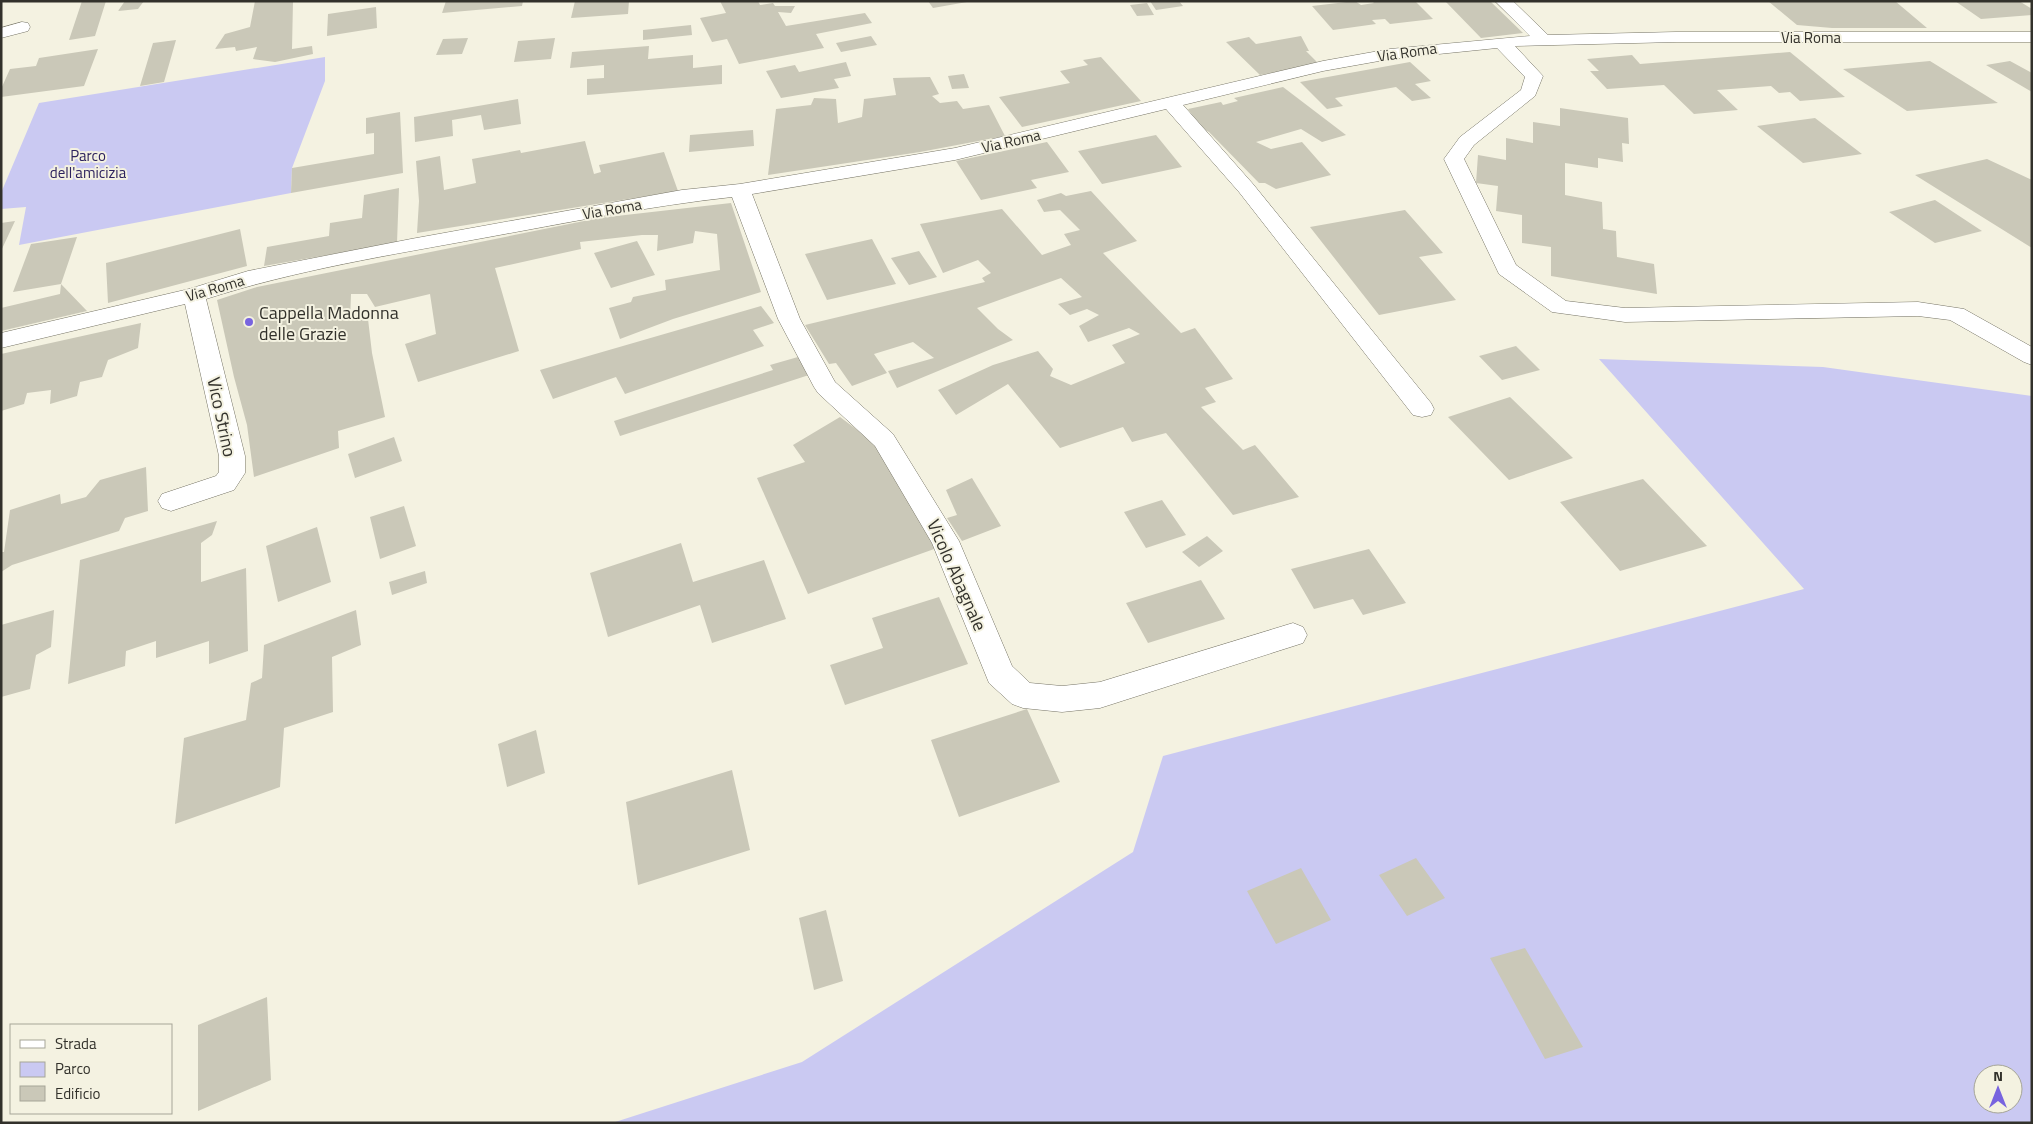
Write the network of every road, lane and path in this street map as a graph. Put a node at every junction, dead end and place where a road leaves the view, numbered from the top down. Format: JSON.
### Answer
{"nodes":[{"id":1,"x":1503,"y":1,"type":"edge"},
{"id":2,"x":22,"y":27,"type":"dead end"},
{"id":3,"x":1,"y":33,"type":"edge"},
{"id":4,"x":2032,"y":37,"type":"edge"},
{"id":5,"x":1544,"y":40,"type":"junction"},
{"id":6,"x":1501,"y":42,"type":"junction"},
{"id":7,"x":1170,"y":102,"type":"junction"},
{"id":8,"x":740,"y":190,"type":"junction"},
{"id":9,"x":194,"y":295,"type":"junction"},
{"id":10,"x":1,"y":341,"type":"edge"},
{"id":11,"x":2032,"y":357,"type":"edge"},
{"id":12,"x":1422,"y":409,"type":"dead end"},
{"id":13,"x":171,"y":501,"type":"dead end"},
{"id":14,"x":1293,"y":635,"type":"dead end"}],
"edges":[{"from":1,"to":5,"type":"street"},
{"from":2,"to":3,"type":"street"},
{"from":4,"to":5,"type":"street","name":"Via Roma"},
{"from":5,"to":6,"type":"street","name":"Via Roma"},
{"from":6,"to":7,"type":"street","name":"Via Roma"},
{"from":6,"to":11,"type":"street"},
{"from":7,"to":8,"type":"street","name":"Via Roma"},
{"from":7,"to":12,"type":"street"},
{"from":8,"to":9,"type":"street","name":"Via Roma"},
{"from":8,"to":14,"type":"street","name":"Vicolo Abagnale"},
{"from":9,"to":10,"type":"street","name":"Via Roma"},
{"from":9,"to":13,"type":"street","name":"Vico Strino"}]}
